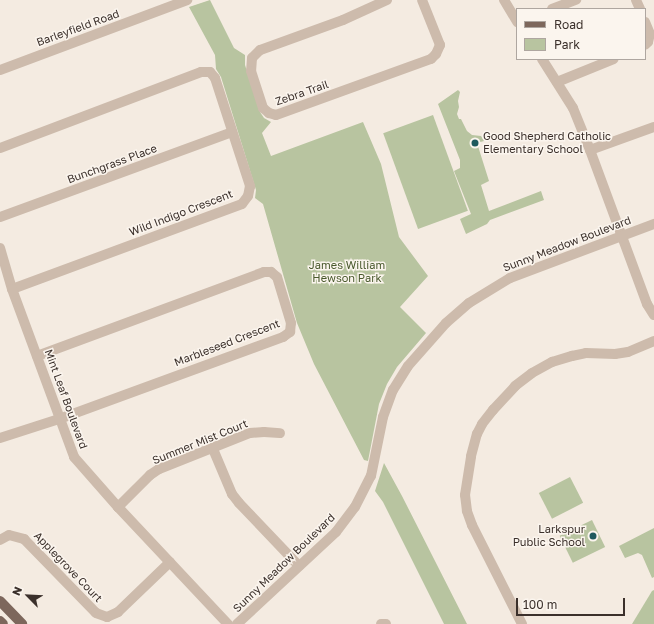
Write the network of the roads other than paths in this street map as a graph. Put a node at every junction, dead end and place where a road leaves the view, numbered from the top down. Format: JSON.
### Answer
{"nodes":[{"id":1,"x":187,"y":0,"type":"edge"},
{"id":2,"x":387,"y":0,"type":"edge"},
{"id":3,"x":422,"y":0,"type":"edge"},
{"id":4,"x":504,"y":0,"type":"edge"},
{"id":5,"x":576,"y":0,"type":"edge"},
{"id":6,"x":555,"y":8,"type":"edge"},
{"id":7,"x":516,"y":20,"type":"edge"},
{"id":8,"x":646,"y":24,"type":"edge"},
{"id":9,"x":646,"y":44,"type":"edge"},
{"id":10,"x":543,"y":60,"type":"edge"},
{"id":11,"x":612,"y":60,"type":"edge"},
{"id":12,"x":0,"y":70,"type":"edge"},
{"id":13,"x":557,"y":82,"type":"junction"},
{"id":14,"x":654,"y":127,"type":"edge"},
{"id":15,"x":232,"y":132,"type":"junction"},
{"id":16,"x":0,"y":148,"type":"edge"},
{"id":17,"x":590,"y":150,"type":"junction"},
{"id":18,"x":0,"y":218,"type":"edge"},
{"id":19,"x":654,"y":224,"type":"edge"},
{"id":20,"x":621,"y":236,"type":"junction"},
{"id":21,"x":0,"y":248,"type":"edge"},
{"id":22,"x":12,"y":289,"type":"junction"},
{"id":23,"x":654,"y":315,"type":"edge"},
{"id":24,"x":654,"y":341,"type":"edge"},
{"id":25,"x":37,"y":356,"type":"junction"},
{"id":26,"x":59,"y":419,"type":"junction"},
{"id":27,"x":280,"y":433,"type":"dead end"},
{"id":28,"x":0,"y":438,"type":"edge"},
{"id":29,"x":213,"y":449,"type":"junction"},
{"id":30,"x":118,"y":507,"type":"junction"},
{"id":31,"x":0,"y":540,"type":"edge"},
{"id":32,"x":170,"y":562,"type":"junction"},
{"id":33,"x":299,"y":566,"type":"junction"},
{"id":34,"x":0,"y":601,"type":"edge"},
{"id":35,"x":0,"y":621,"type":"edge"},
{"id":36,"x":3,"y":624,"type":"edge"},
{"id":37,"x":22,"y":624,"type":"edge"},
{"id":38,"x":228,"y":624,"type":"edge"},
{"id":39,"x":237,"y":624,"type":"edge"},
{"id":40,"x":381,"y":624,"type":"edge"},
{"id":41,"x":386,"y":624,"type":"edge"},
{"id":42,"x":522,"y":624,"type":"edge"}],
"edges":[{"from":1,"to":12,"type":"street","name":"Barleyfield Road"},
{"from":2,"to":3,"type":"street","name":"Zebra Trail"},
{"from":4,"to":7,"type":"street"},
{"from":5,"to":6,"type":"street"},
{"from":8,"to":9,"type":"street"},
{"from":10,"to":13,"type":"street"},
{"from":11,"to":13,"type":"street"},
{"from":13,"to":17,"type":"street"},
{"from":14,"to":17,"type":"street"},
{"from":15,"to":16,"type":"street","name":"Wild Indigo Crescent"},
{"from":15,"to":18,"type":"street","name":"Bunchgrass Place"},
{"from":15,"to":22,"type":"street","name":"Wild Indigo Crescent"},
{"from":17,"to":20,"type":"street"},
{"from":19,"to":20,"type":"street","name":"Sunny Meadow Boulevard"},
{"from":20,"to":23,"type":"street"},
{"from":20,"to":33,"type":"street","name":"Sunny Meadow Boulevard"},
{"from":21,"to":22,"type":"street","name":"Mint Leaf Boulevard"},
{"from":22,"to":25,"type":"street","name":"Mint Leaf Boulevard"},
{"from":24,"to":42,"type":"street"},
{"from":25,"to":26,"type":"street","name":"Mint Leaf Boulevard"},
{"from":25,"to":26,"type":"street","name":"Marbleseed Crescent"},
{"from":26,"to":28,"type":"street"},
{"from":26,"to":30,"type":"street","name":"Mint Leaf Boulevard"},
{"from":27,"to":29,"type":"street","name":"Summer Mist Court"},
{"from":29,"to":30,"type":"street","name":"Summer Mist Court"},
{"from":29,"to":33,"type":"street"},
{"from":30,"to":32,"type":"street","name":"Mint Leaf Boulevard"},
{"from":31,"to":32,"type":"street","name":"Applegrove Court"},
{"from":32,"to":38,"type":"street","name":"Mint Leaf Boulevard"},
{"from":33,"to":39,"type":"street","name":"Sunny Meadow Boulevard"},
{"from":34,"to":37,"type":"main road"},
{"from":35,"to":36,"type":"main road"},
{"from":40,"to":41,"type":"street"}]}
